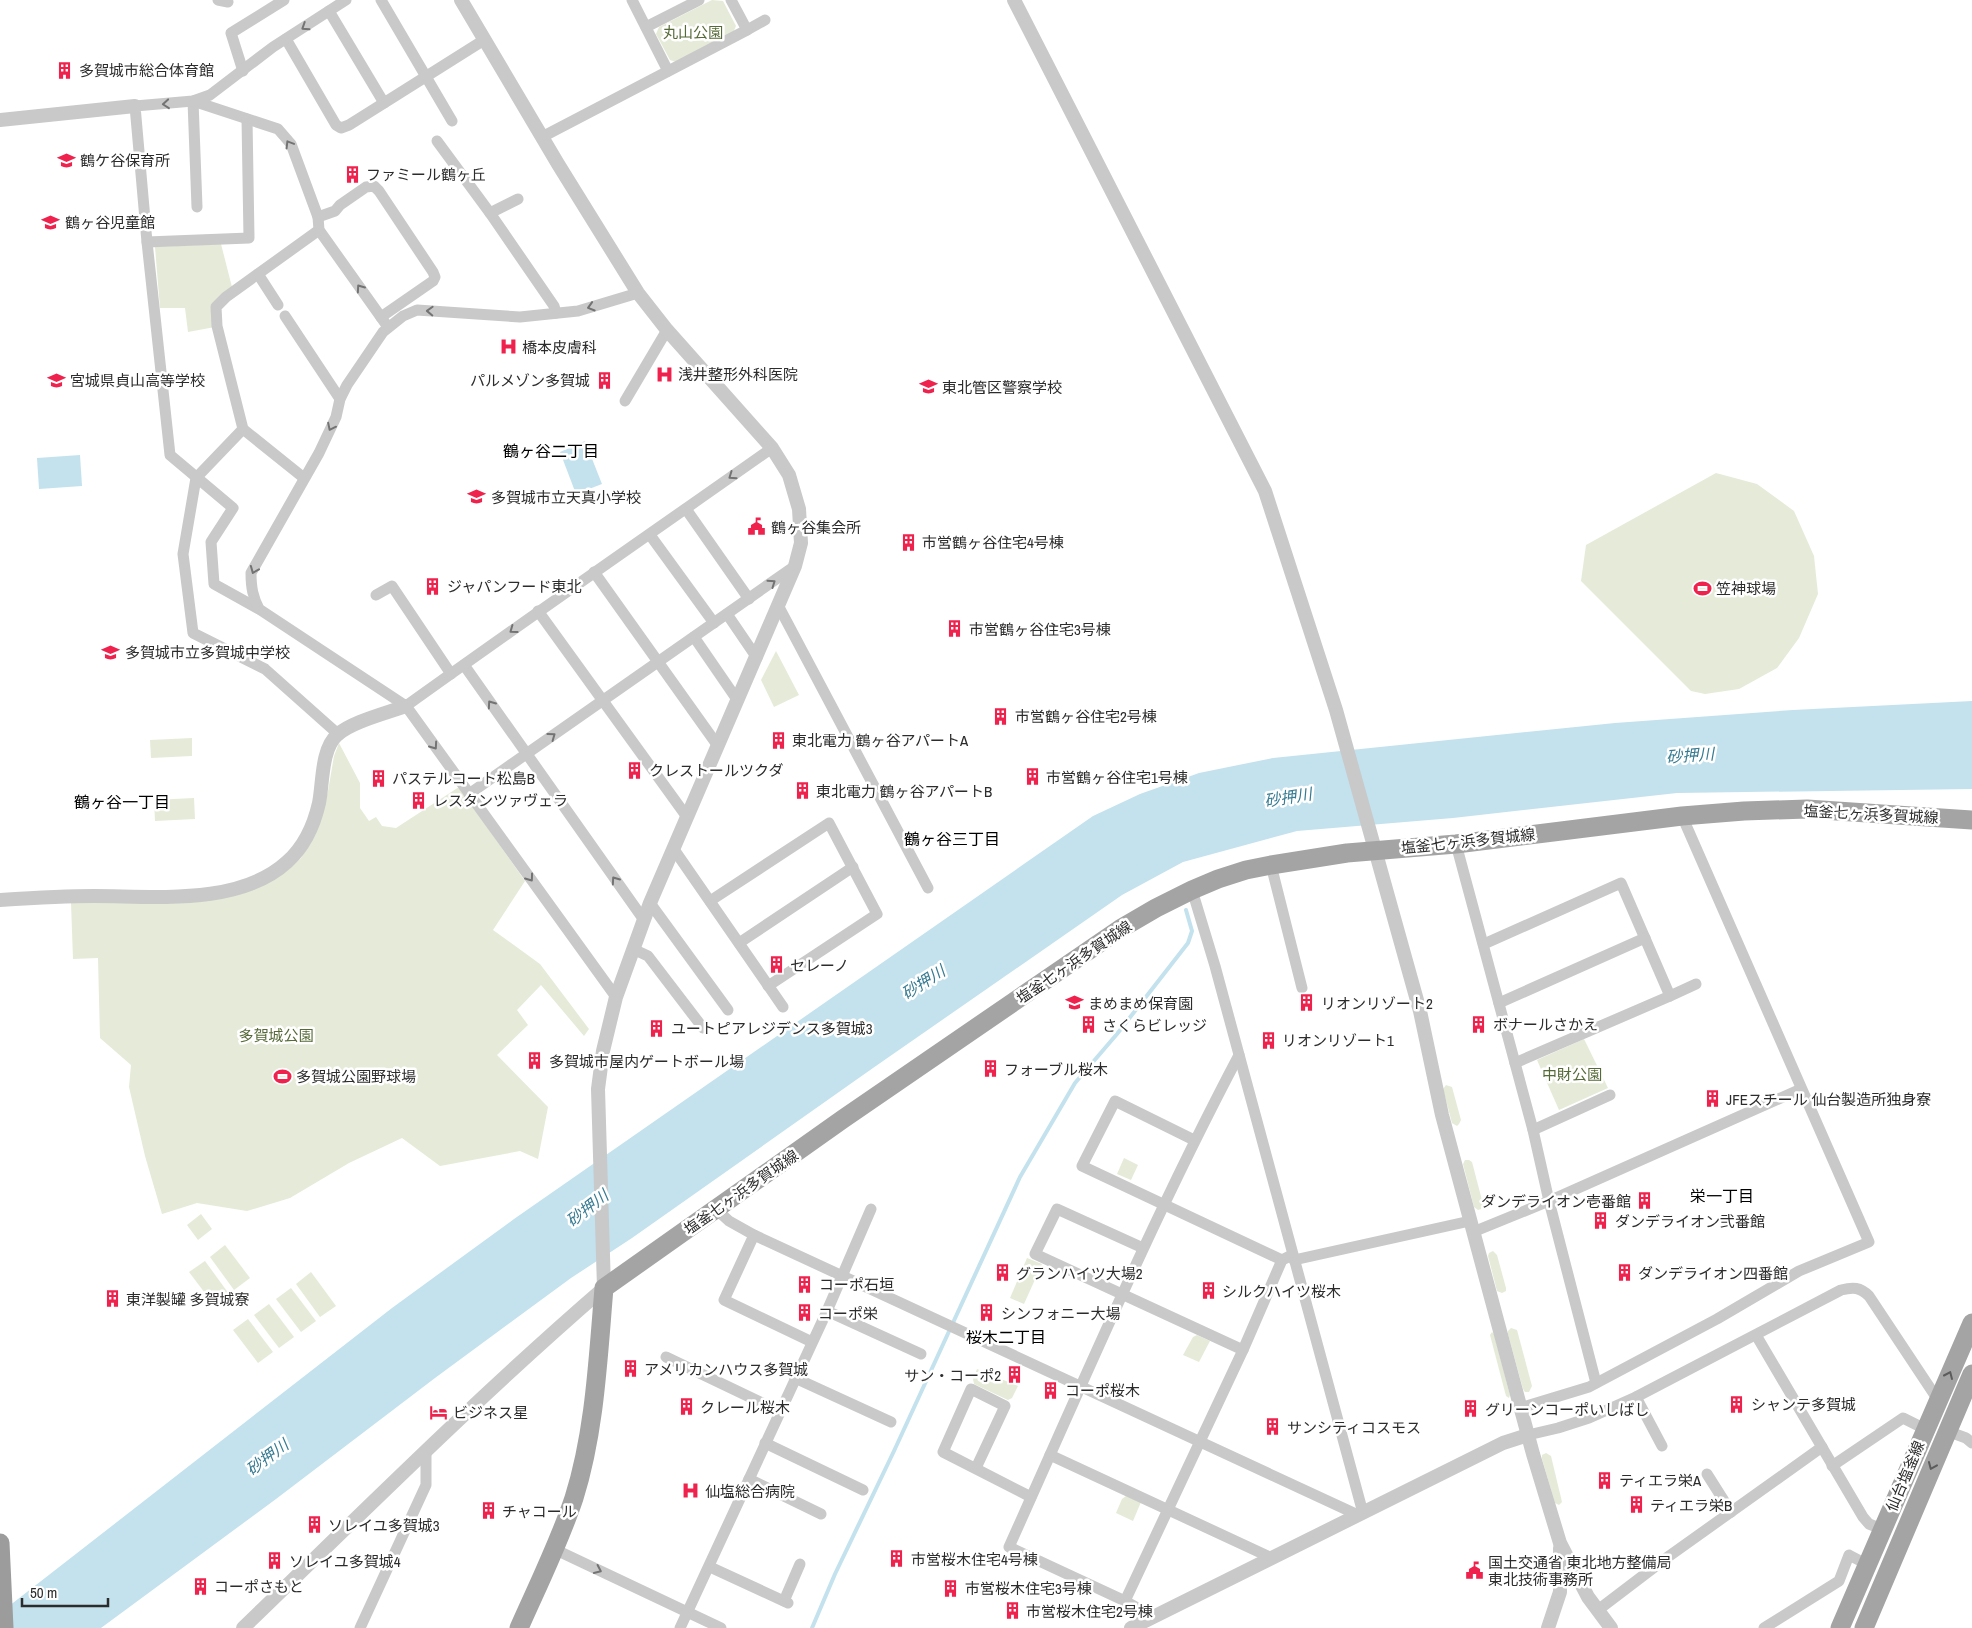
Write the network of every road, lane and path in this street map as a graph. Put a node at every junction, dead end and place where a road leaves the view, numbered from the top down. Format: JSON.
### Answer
{"nodes":[{"id":1,"x":284,"y":0,"type":"edge"},
{"id":2,"x":346,"y":0,"type":"edge"},
{"id":3,"x":381,"y":0,"type":"edge"},
{"id":4,"x":460,"y":0,"type":"edge"},
{"id":5,"x":632,"y":0,"type":"edge"},
{"id":6,"x":700,"y":0,"type":"edge"},
{"id":7,"x":731,"y":0,"type":"edge"},
{"id":8,"x":1014,"y":0,"type":"edge"},
{"id":9,"x":329,"y":11,"type":"junction"},
{"id":10,"x":765,"y":20,"type":"dead end"},
{"id":11,"x":646,"y":27,"type":"junction"},
{"id":12,"x":747,"y":30,"type":"junction"},
{"id":13,"x":286,"y":39,"type":"junction"},
{"id":14,"x":484,"y":40,"type":"junction"},
{"id":15,"x":243,"y":71,"type":"junction"},
{"id":16,"x":668,"y":71,"type":"junction"},
{"id":17,"x":427,"y":75,"type":"junction"},
{"id":18,"x":193,"y":102,"type":"junction"},
{"id":19,"x":384,"y":103,"type":"junction"},
{"id":20,"x":135,"y":106,"type":"junction"},
{"id":21,"x":247,"y":119,"type":"junction"},
{"id":22,"x":0,"y":120,"type":"edge"},
{"id":23,"x":452,"y":121,"type":"dead end"},
{"id":24,"x":542,"y":137,"type":"junction"},
{"id":25,"x":437,"y":141,"type":"dead end"},
{"id":26,"x":518,"y":199,"type":"dead end"},
{"id":27,"x":198,"y":207,"type":"dead end"},
{"id":28,"x":490,"y":213,"type":"junction"},
{"id":29,"x":318,"y":217,"type":"junction"},
{"id":30,"x":319,"y":230,"type":"junction"},
{"id":31,"x":147,"y":242,"type":"junction"},
{"id":32,"x":258,"y":274,"type":"junction"},
{"id":33,"x":638,"y":293,"type":"junction"},
{"id":34,"x":278,"y":305,"type":"dead end"},
{"id":35,"x":556,"y":313,"type":"junction"},
{"id":36,"x":284,"y":316,"type":"dead end"},
{"id":37,"x":381,"y":317,"type":"junction"},
{"id":38,"x":388,"y":327,"type":"junction"},
{"id":39,"x":667,"y":330,"type":"junction"},
{"id":40,"x":340,"y":400,"type":"junction"},
{"id":41,"x":624,"y":402,"type":"dead end"},
{"id":42,"x":243,"y":429,"type":"junction"},
{"id":43,"x":772,"y":448,"type":"junction"},
{"id":44,"x":196,"y":478,"type":"junction"},
{"id":45,"x":304,"y":478,"type":"junction"},
{"id":46,"x":686,"y":509,"type":"junction"},
{"id":47,"x":650,"y":535,"type":"junction"},
{"id":48,"x":795,"y":566,"type":"junction"},
{"id":49,"x":594,"y":572,"type":"junction"},
{"id":50,"x":376,"y":595,"type":"dead end"},
{"id":51,"x":749,"y":599,"type":"junction"},
{"id":52,"x":779,"y":607,"type":"junction"},
{"id":53,"x":259,"y":609,"type":"junction"},
{"id":54,"x":538,"y":611,"type":"junction"},
{"id":55,"x":727,"y":614,"type":"junction"},
{"id":56,"x":714,"y":622,"type":"junction"},
{"id":57,"x":694,"y":637,"type":"junction"},
{"id":58,"x":757,"y":658,"type":"junction"},
{"id":59,"x":658,"y":660,"type":"junction"},
{"id":60,"x":464,"y":665,"type":"junction"},
{"id":61,"x":451,"y":674,"type":"junction"},
{"id":62,"x":602,"y":701,"type":"junction"},
{"id":63,"x":738,"y":701,"type":"junction"},
{"id":64,"x":406,"y":706,"type":"junction"},
{"id":65,"x":338,"y":734,"type":"junction"},
{"id":66,"x":718,"y":746,"type":"junction"},
{"id":67,"x":527,"y":754,"type":"junction"},
{"id":68,"x":469,"y":794,"type":"junction"},
{"id":69,"x":1682,"y":816,"type":"junction"},
{"id":70,"x":687,"y":817,"type":"junction"},
{"id":71,"x":1972,"y":820,"type":"edge"},
{"id":72,"x":1372,"y":843,"type":"junction"},
{"id":73,"x":1456,"y":844,"type":"junction"},
{"id":74,"x":673,"y":848,"type":"junction"},
{"id":75,"x":1271,"y":864,"type":"junction"},
{"id":76,"x":853,"y":867,"type":"junction"},
{"id":77,"x":928,"y":888,"type":"dead end"},
{"id":78,"x":1192,"y":890,"type":"junction"},
{"id":79,"x":0,"y":900,"type":"edge"},
{"id":80,"x":710,"y":901,"type":"junction"},
{"id":81,"x":650,"y":903,"type":"junction"},
{"id":82,"x":644,"y":920,"type":"junction"},
{"id":83,"x":1645,"y":938,"type":"junction"},
{"id":84,"x":738,"y":943,"type":"junction"},
{"id":85,"x":1484,"y":944,"type":"junction"},
{"id":86,"x":633,"y":949,"type":"junction"},
{"id":87,"x":1696,"y":984,"type":"dead end"},
{"id":88,"x":768,"y":986,"type":"junction"},
{"id":89,"x":1302,"y":988,"type":"dead end"},
{"id":90,"x":1670,"y":996,"type":"junction"},
{"id":91,"x":616,"y":997,"type":"junction"},
{"id":92,"x":1499,"y":1002,"type":"junction"},
{"id":93,"x":783,"y":1007,"type":"dead end"},
{"id":94,"x":728,"y":1010,"type":"dead end"},
{"id":95,"x":703,"y":1028,"type":"dead end"},
{"id":96,"x":1239,"y":1055,"type":"junction"},
{"id":97,"x":1515,"y":1063,"type":"junction"},
{"id":98,"x":1801,"y":1089,"type":"junction"},
{"id":99,"x":1610,"y":1095,"type":"dead end"},
{"id":100,"x":1533,"y":1130,"type":"junction"},
{"id":101,"x":1194,"y":1140,"type":"junction"},
{"id":102,"x":1549,"y":1201,"type":"junction"},
{"id":103,"x":1163,"y":1205,"type":"junction"},
{"id":104,"x":871,"y":1209,"type":"dead end"},
{"id":105,"x":717,"y":1210,"type":"junction"},
{"id":106,"x":1471,"y":1226,"type":"junction"},
{"id":107,"x":754,"y":1234,"type":"junction"},
{"id":108,"x":1143,"y":1248,"type":"junction"},
{"id":109,"x":1289,"y":1259,"type":"junction"},
{"id":110,"x":843,"y":1275,"type":"junction"},
{"id":111,"x":604,"y":1288,"type":"junction"},
{"id":112,"x":1121,"y":1295,"type":"junction"},
{"id":113,"x":827,"y":1311,"type":"junction"},
{"id":114,"x":1972,"y":1323,"type":"edge"},
{"id":115,"x":1756,"y":1335,"type":"junction"},
{"id":116,"x":812,"y":1342,"type":"junction"},
{"id":117,"x":1243,"y":1350,"type":"junction"},
{"id":118,"x":921,"y":1354,"type":"dead end"},
{"id":119,"x":666,"y":1357,"type":"dead end"},
{"id":120,"x":1972,"y":1374,"type":"edge"},
{"id":121,"x":796,"y":1378,"type":"junction"},
{"id":122,"x":1596,"y":1383,"type":"junction"},
{"id":123,"x":1081,"y":1386,"type":"junction"},
{"id":124,"x":1636,"y":1397,"type":"junction"},
{"id":125,"x":1938,"y":1400,"type":"junction"},
{"id":126,"x":1520,"y":1408,"type":"junction"},
{"id":127,"x":779,"y":1411,"type":"junction"},
{"id":128,"x":891,"y":1422,"type":"dead end"},
{"id":129,"x":1925,"y":1429,"type":"junction"},
{"id":130,"x":1947,"y":1431,"type":"junction"},
{"id":131,"x":1528,"y":1435,"type":"junction"},
{"id":132,"x":1199,"y":1441,"type":"junction"},
{"id":133,"x":765,"y":1443,"type":"junction"},
{"id":134,"x":1972,"y":1443,"type":"edge"},
{"id":135,"x":1662,"y":1446,"type":"dead end"},
{"id":136,"x":1822,"y":1447,"type":"junction"},
{"id":137,"x":426,"y":1452,"type":"junction"},
{"id":138,"x":1050,"y":1456,"type":"junction"},
{"id":139,"x":1832,"y":1466,"type":"junction"},
{"id":140,"x":976,"y":1468,"type":"junction"},
{"id":141,"x":1707,"y":1474,"type":"dead end"},
{"id":142,"x":749,"y":1479,"type":"junction"},
{"id":143,"x":863,"y":1490,"type":"dead end"},
{"id":144,"x":1031,"y":1497,"type":"junction"},
{"id":145,"x":1167,"y":1510,"type":"junction"},
{"id":146,"x":1731,"y":1512,"type":"junction"},
{"id":147,"x":821,"y":1514,"type":"dead end"},
{"id":148,"x":1360,"y":1514,"type":"junction"},
{"id":149,"x":1882,"y":1530,"type":"junction"},
{"id":150,"x":0,"y":1543,"type":"edge"},
{"id":151,"x":1560,"y":1544,"type":"junction"},
{"id":152,"x":554,"y":1549,"type":"junction"},
{"id":153,"x":1272,"y":1558,"type":"junction"},
{"id":154,"x":800,"y":1564,"type":"dead end"},
{"id":155,"x":1868,"y":1565,"type":"junction"},
{"id":156,"x":710,"y":1567,"type":"junction"},
{"id":157,"x":1560,"y":1592,"type":"junction"},
{"id":158,"x":1588,"y":1597,"type":"junction"},
{"id":159,"x":1125,"y":1601,"type":"junction"},
{"id":160,"x":1598,"y":1610,"type":"junction"},
{"id":161,"x":687,"y":1612,"type":"junction"},
{"id":162,"x":1152,"y":1616,"type":"junction"},
{"id":163,"x":4,"y":1628,"type":"edge"},
{"id":164,"x":244,"y":1628,"type":"edge"},
{"id":165,"x":360,"y":1628,"type":"edge"},
{"id":166,"x":519,"y":1628,"type":"edge"},
{"id":167,"x":680,"y":1628,"type":"edge"},
{"id":168,"x":721,"y":1628,"type":"edge"},
{"id":169,"x":1130,"y":1628,"type":"edge"},
{"id":170,"x":1548,"y":1628,"type":"edge"},
{"id":171,"x":1611,"y":1628,"type":"edge"},
{"id":172,"x":1764,"y":1628,"type":"edge"},
{"id":173,"x":1840,"y":1628,"type":"edge"},
{"id":174,"x":1864,"y":1628,"type":"edge"}],
"edges":[{"from":1,"to":15,"type":"street"},
{"from":2,"to":9,"type":"street"},
{"from":3,"to":17,"type":"street"},
{"from":4,"to":14,"type":"street"},
{"from":5,"to":11,"type":"street"},
{"from":6,"to":11,"type":"street"},
{"from":7,"to":12,"type":"street"},
{"from":8,"to":72,"type":"street"},
{"from":9,"to":13,"type":"street","one_way":true},
{"from":9,"to":19,"type":"street"},
{"from":10,"to":12,"type":"street"},
{"from":11,"to":16,"type":"street"},
{"from":12,"to":16,"type":"street"},
{"from":13,"to":15,"type":"street"},
{"from":13,"to":19,"type":"street"},
{"from":14,"to":17,"type":"street"},
{"from":14,"to":24,"type":"street"},
{"from":15,"to":18,"type":"street"},
{"from":16,"to":24,"type":"street"},
{"from":17,"to":19,"type":"street"},
{"from":17,"to":23,"type":"street"},
{"from":18,"to":20,"type":"street","one_way":true},
{"from":18,"to":21,"type":"street"},
{"from":18,"to":27,"type":"street"},
{"from":20,"to":22,"type":"street"},
{"from":20,"to":31,"type":"street"},
{"from":29,"to":21,"type":"street","one_way":true},
{"from":21,"to":31,"type":"street"},
{"from":24,"to":33,"type":"street"},
{"from":25,"to":28,"type":"street"},
{"from":26,"to":28,"type":"street"},
{"from":28,"to":35,"type":"street"},
{"from":29,"to":30,"type":"street"},
{"from":29,"to":37,"type":"street"},
{"from":30,"to":32,"type":"street"},
{"from":37,"to":30,"type":"street","one_way":true},
{"from":31,"to":44,"type":"street"},
{"from":32,"to":34,"type":"street"},
{"from":32,"to":42,"type":"street"},
{"from":33,"to":35,"type":"street","one_way":true},
{"from":33,"to":39,"type":"street"},
{"from":35,"to":38,"type":"street","one_way":true},
{"from":36,"to":40,"type":"street"},
{"from":37,"to":38,"type":"street"},
{"from":38,"to":40,"type":"street"},
{"from":39,"to":41,"type":"street"},
{"from":39,"to":43,"type":"street"},
{"from":40,"to":45,"type":"street","one_way":true},
{"from":42,"to":44,"type":"street"},
{"from":42,"to":45,"type":"street"},
{"from":43,"to":46,"type":"street","one_way":true},
{"from":43,"to":48,"type":"street"},
{"from":44,"to":53,"type":"street"},
{"from":44,"to":65,"type":"street"},
{"from":45,"to":53,"type":"street","one_way":true},
{"from":46,"to":47,"type":"street"},
{"from":46,"to":51,"type":"street"},
{"from":47,"to":49,"type":"street"},
{"from":47,"to":56,"type":"street"},
{"from":51,"to":48,"type":"street","one_way":true},
{"from":48,"to":52,"type":"street"},
{"from":49,"to":54,"type":"street"},
{"from":49,"to":59,"type":"street"},
{"from":50,"to":61,"type":"street"},
{"from":51,"to":55,"type":"street"},
{"from":52,"to":58,"type":"street"},
{"from":52,"to":77,"type":"street"},
{"from":53,"to":64,"type":"street"},
{"from":54,"to":60,"type":"street","one_way":true},
{"from":54,"to":62,"type":"street"},
{"from":55,"to":56,"type":"street"},
{"from":55,"to":58,"type":"street"},
{"from":56,"to":57,"type":"street"},
{"from":57,"to":59,"type":"street"},
{"from":57,"to":63,"type":"street"},
{"from":58,"to":63,"type":"street"},
{"from":59,"to":62,"type":"street"},
{"from":59,"to":66,"type":"street"},
{"from":60,"to":61,"type":"street"},
{"from":67,"to":60,"type":"street","one_way":true},
{"from":61,"to":64,"type":"street"},
{"from":67,"to":62,"type":"street","one_way":true},
{"from":62,"to":70,"type":"street"},
{"from":63,"to":66,"type":"street"},
{"from":64,"to":65,"type":"street"},
{"from":64,"to":68,"type":"street","one_way":true},
{"from":65,"to":79,"type":"street"},
{"from":66,"to":70,"type":"street"},
{"from":67,"to":68,"type":"street"},
{"from":82,"to":67,"type":"street","one_way":true},
{"from":68,"to":91,"type":"street","one_way":true},
{"from":69,"to":71,"type":"main road","name":"塩釜七ヶ浜多賀城線"},
{"from":69,"to":73,"type":"main road","name":"塩釜七ヶ浜多賀城線"},
{"from":69,"to":98,"type":"street"},
{"from":70,"to":74,"type":"street"},
{"from":72,"to":73,"type":"main road","name":"塩釜七ヶ浜多賀城線"},
{"from":72,"to":75,"type":"main road","name":"塩釜七ヶ浜多賀城線"},
{"from":72,"to":106,"type":"street"},
{"from":73,"to":85,"type":"street"},
{"from":74,"to":80,"type":"street"},
{"from":74,"to":81,"type":"street"},
{"from":75,"to":78,"type":"main road","name":"塩釜七ヶ浜多賀城線"},
{"from":75,"to":89,"type":"street"},
{"from":76,"to":80,"type":"street"},
{"from":76,"to":84,"type":"street"},
{"from":76,"to":88,"type":"street"},
{"from":78,"to":96,"type":"street"},
{"from":78,"to":105,"type":"main road","name":"塩釜七ヶ浜多賀城線"},
{"from":80,"to":84,"type":"street"},
{"from":81,"to":82,"type":"street"},
{"from":81,"to":94,"type":"street"},
{"from":82,"to":86,"type":"street"},
{"from":83,"to":85,"type":"street"},
{"from":83,"to":90,"type":"street"},
{"from":83,"to":92,"type":"street"},
{"from":84,"to":88,"type":"street"},
{"from":85,"to":92,"type":"street"},
{"from":86,"to":91,"type":"street"},
{"from":86,"to":95,"type":"street"},
{"from":87,"to":90,"type":"street"},
{"from":88,"to":93,"type":"street"},
{"from":90,"to":97,"type":"street"},
{"from":91,"to":111,"type":"street"},
{"from":92,"to":97,"type":"street"},
{"from":96,"to":101,"type":"street"},
{"from":96,"to":109,"type":"street"},
{"from":97,"to":100,"type":"street"},
{"from":98,"to":102,"type":"street"},
{"from":98,"to":122,"type":"street"},
{"from":99,"to":100,"type":"street"},
{"from":100,"to":102,"type":"street"},
{"from":101,"to":103,"type":"street"},
{"from":101,"to":103,"type":"street"},
{"from":102,"to":106,"type":"street"},
{"from":102,"to":122,"type":"street"},
{"from":103,"to":108,"type":"street"},
{"from":103,"to":109,"type":"street"},
{"from":104,"to":110,"type":"street"},
{"from":105,"to":107,"type":"street"},
{"from":105,"to":111,"type":"main road","name":"塩釜七ヶ浜多賀城線"},
{"from":106,"to":109,"type":"street"},
{"from":106,"to":126,"type":"street"},
{"from":107,"to":110,"type":"street"},
{"from":107,"to":116,"type":"street"},
{"from":108,"to":112,"type":"street"},
{"from":108,"to":112,"type":"street"},
{"from":109,"to":117,"type":"street"},
{"from":109,"to":148,"type":"street"},
{"from":110,"to":113,"type":"street"},
{"from":110,"to":123,"type":"street"},
{"from":111,"to":137,"type":"street"},
{"from":111,"to":152,"type":"main road"},
{"from":112,"to":117,"type":"street"},
{"from":112,"to":123,"type":"street"},
{"from":113,"to":116,"type":"street"},
{"from":113,"to":118,"type":"street"},
{"from":125,"to":114,"type":"main road","name":"仙台塩釜線","one_way":true},
{"from":115,"to":124,"type":"street"},
{"from":115,"to":125,"type":"street"},
{"from":115,"to":136,"type":"street"},
{"from":116,"to":121,"type":"street"},
{"from":117,"to":132,"type":"street"},
{"from":119,"to":127,"type":"street"},
{"from":120,"to":130,"type":"main road","name":"仙台塩釜線"},
{"from":121,"to":127,"type":"street"},
{"from":121,"to":128,"type":"street"},
{"from":122,"to":126,"type":"street"},
{"from":123,"to":132,"type":"street"},
{"from":123,"to":138,"type":"street"},
{"from":124,"to":131,"type":"street"},
{"from":124,"to":135,"type":"street"},
{"from":125,"to":129,"type":"main road","name":"仙台塩釜線"},
{"from":126,"to":131,"type":"street"},
{"from":127,"to":133,"type":"street"},
{"from":129,"to":139,"type":"street"},
{"from":129,"to":149,"type":"main road","name":"仙台塩釜線"},
{"from":130,"to":134,"type":"street"},
{"from":130,"to":174,"type":"main road","name":"仙台塩釜線","one_way":true},
{"from":131,"to":148,"type":"street"},
{"from":131,"to":151,"type":"street"},
{"from":132,"to":145,"type":"street"},
{"from":132,"to":148,"type":"street"},
{"from":133,"to":142,"type":"street"},
{"from":133,"to":143,"type":"street"},
{"from":136,"to":139,"type":"street"},
{"from":136,"to":146,"type":"street"},
{"from":137,"to":164,"type":"street"},
{"from":137,"to":165,"type":"street"},
{"from":138,"to":144,"type":"street"},
{"from":138,"to":145,"type":"street"},
{"from":139,"to":149,"type":"street"},
{"from":140,"to":140,"type":"street"},
{"from":140,"to":144,"type":"street"},
{"from":141,"to":146,"type":"street"},
{"from":142,"to":147,"type":"street"},
{"from":142,"to":156,"type":"street"},
{"from":144,"to":159,"type":"street"},
{"from":145,"to":153,"type":"street"},
{"from":145,"to":159,"type":"street"},
{"from":146,"to":160,"type":"street"},
{"from":148,"to":153,"type":"street"},
{"from":149,"to":155,"type":"main road","name":"仙台塩釜線"},
{"from":150,"to":163,"type":"highway"},
{"from":151,"to":157,"type":"street"},
{"from":151,"to":158,"type":"street"},
{"from":152,"to":161,"type":"street","one_way":true},
{"from":152,"to":166,"type":"main road"},
{"from":153,"to":162,"type":"street"},
{"from":154,"to":156,"type":"street"},
{"from":155,"to":172,"type":"street"},
{"from":155,"to":173,"type":"main road","name":"仙台塩釜線"},
{"from":156,"to":161,"type":"street"},
{"from":157,"to":158,"type":"street"},
{"from":157,"to":170,"type":"street"},
{"from":158,"to":160,"type":"street"},
{"from":159,"to":162,"type":"street"},
{"from":160,"to":171,"type":"street"},
{"from":161,"to":167,"type":"street"},
{"from":161,"to":168,"type":"street"},
{"from":162,"to":169,"type":"street"}]}
